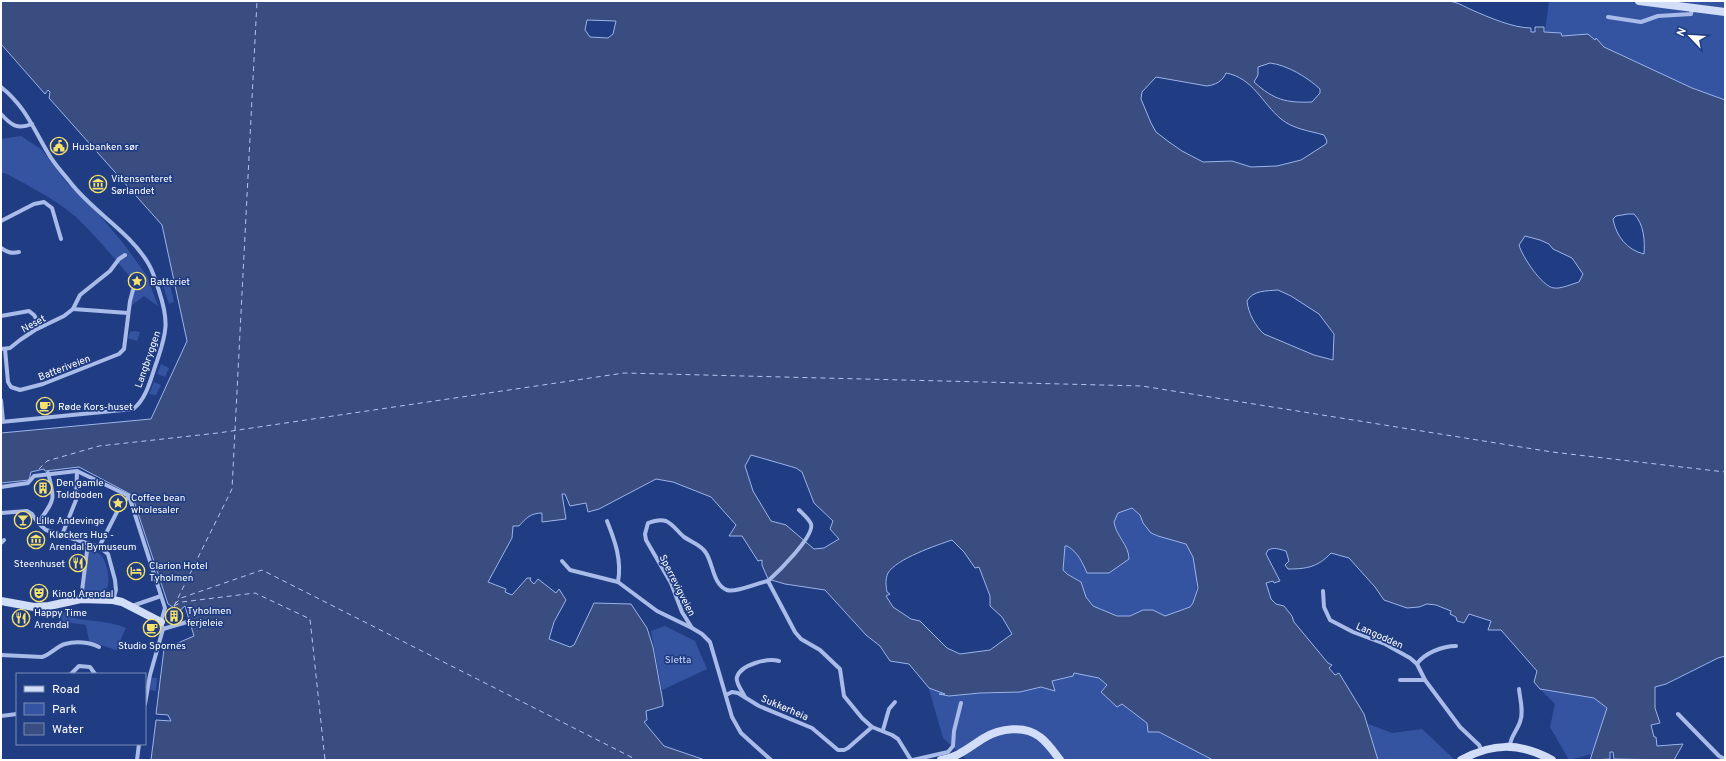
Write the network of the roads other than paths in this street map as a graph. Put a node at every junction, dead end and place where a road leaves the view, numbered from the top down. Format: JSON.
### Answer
{"nodes":[{"id":1,"x":1639,"y":1,"type":"edge"},
{"id":2,"x":1692,"y":9,"type":"junction"},
{"id":3,"x":1725,"y":12,"type":"edge"},
{"id":4,"x":1608,"y":17,"type":"dead end"},
{"id":5,"x":1,"y":88,"type":"edge"},
{"id":6,"x":1,"y":114,"type":"edge"},
{"id":7,"x":32,"y":124,"type":"junction"},
{"id":8,"x":1,"y":221,"type":"edge"},
{"id":9,"x":61,"y":238,"type":"dead end"},
{"id":10,"x":1,"y":248,"type":"edge"},
{"id":11,"x":18,"y":252,"type":"dead end"},
{"id":12,"x":125,"y":255,"type":"dead end"},
{"id":13,"x":133,"y":290,"type":"dead end"},
{"id":14,"x":73,"y":308,"type":"junction"},
{"id":15,"x":128,"y":313,"type":"junction"},
{"id":16,"x":1,"y":316,"type":"edge"},
{"id":17,"x":41,"y":327,"type":"junction"},
{"id":18,"x":3,"y":349,"type":"edge"},
{"id":19,"x":1,"y":400,"type":"edge"},
{"id":20,"x":2,"y":422,"type":"edge"},
{"id":21,"x":77,"y":471,"type":"junction"},
{"id":22,"x":48,"y":474,"type":"junction"},
{"id":23,"x":1,"y":486,"type":"edge"},
{"id":24,"x":129,"y":496,"type":"junction"},
{"id":25,"x":799,"y":510,"type":"dead end"},
{"id":26,"x":1,"y":513,"type":"edge"},
{"id":27,"x":607,"y":521,"type":"dead end"},
{"id":28,"x":38,"y":523,"type":"junction"},
{"id":29,"x":62,"y":535,"type":"junction"},
{"id":30,"x":88,"y":542,"type":"junction"},
{"id":31,"x":99,"y":547,"type":"junction"},
{"id":32,"x":562,"y":561,"type":"dead end"},
{"id":33,"x":768,"y":581,"type":"junction"},
{"id":34,"x":618,"y":582,"type":"junction"},
{"id":35,"x":1323,"y":591,"type":"dead end"},
{"id":36,"x":161,"y":596,"type":"junction"},
{"id":37,"x":81,"y":599,"type":"junction"},
{"id":38,"x":113,"y":600,"type":"junction"},
{"id":39,"x":1,"y":601,"type":"edge"},
{"id":40,"x":132,"y":606,"type":"junction"},
{"id":41,"x":187,"y":622,"type":"dead end"},
{"id":42,"x":162,"y":626,"type":"junction"},
{"id":43,"x":692,"y":628,"type":"junction"},
{"id":44,"x":1456,"y":646,"type":"dead end"},
{"id":45,"x":99,"y":647,"type":"dead end"},
{"id":46,"x":1,"y":654,"type":"edge"},
{"id":47,"x":779,"y":661,"type":"dead end"},
{"id":48,"x":1417,"y":664,"type":"junction"},
{"id":49,"x":72,"y":673,"type":"edge"},
{"id":50,"x":94,"y":673,"type":"edge"},
{"id":51,"x":1400,"y":680,"type":"dead end"},
{"id":52,"x":1425,"y":680,"type":"junction"},
{"id":53,"x":1519,"y":689,"type":"dead end"},
{"id":54,"x":726,"y":695,"type":"junction"},
{"id":55,"x":146,"y":698,"type":"edge"},
{"id":56,"x":746,"y":699,"type":"junction"},
{"id":57,"x":895,"y":702,"type":"dead end"},
{"id":58,"x":961,"y":703,"type":"dead end"},
{"id":59,"x":1678,"y":714,"type":"dead end"},
{"id":60,"x":1,"y":716,"type":"edge"},
{"id":61,"x":16,"y":716,"type":"edge"},
{"id":62,"x":872,"y":727,"type":"junction"},
{"id":63,"x":882,"y":730,"type":"junction"},
{"id":64,"x":139,"y":745,"type":"edge"},
{"id":65,"x":1510,"y":746,"type":"junction"},
{"id":66,"x":1482,"y":751,"type":"junction"},
{"id":67,"x":1725,"y":758,"type":"edge"},
{"id":68,"x":137,"y":760,"type":"edge"},
{"id":69,"x":771,"y":760,"type":"edge"},
{"id":70,"x":912,"y":760,"type":"edge"},
{"id":71,"x":941,"y":760,"type":"edge"},
{"id":72,"x":1060,"y":760,"type":"edge"},
{"id":73,"x":1460,"y":760,"type":"edge"},
{"id":74,"x":1552,"y":760,"type":"edge"}],
"edges":[{"from":1,"to":2,"type":"main road"},
{"from":2,"to":3,"type":"main road"},
{"from":2,"to":4,"type":"street"},
{"from":5,"to":7,"type":"street"},
{"from":6,"to":7,"type":"street"},
{"from":7,"to":20,"type":"street","name":"Langbryggen"},
{"from":8,"to":9,"type":"street"},
{"from":10,"to":11,"type":"street"},
{"from":12,"to":14,"type":"street"},
{"from":13,"to":15,"type":"street","name":"Batteriveien"},
{"from":14,"to":15,"type":"street"},
{"from":14,"to":17,"type":"street","name":"Neset"},
{"from":15,"to":18,"type":"street","name":"Batteriveien"},
{"from":16,"to":17,"type":"street"},
{"from":17,"to":18,"type":"street","name":"Neset"},
{"from":19,"to":20,"type":"street"},
{"from":21,"to":22,"type":"street"},
{"from":21,"to":24,"type":"street"},
{"from":21,"to":29,"type":"street"},
{"from":22,"to":23,"type":"street"},
{"from":22,"to":28,"type":"street"},
{"from":24,"to":31,"type":"street"},
{"from":24,"to":36,"type":"street"},
{"from":25,"to":33,"type":"street"},
{"from":26,"to":28,"type":"street"},
{"from":27,"to":34,"type":"street"},
{"from":28,"to":29,"type":"street"},
{"from":29,"to":30,"type":"street"},
{"from":30,"to":31,"type":"street"},
{"from":30,"to":37,"type":"street"},
{"from":31,"to":38,"type":"street"},
{"from":32,"to":34,"type":"street"},
{"from":33,"to":43,"type":"street","name":"Sperrevigveien"},
{"from":33,"to":62,"type":"street"},
{"from":34,"to":43,"type":"street"},
{"from":35,"to":48,"type":"street","name":"Langodden"},
{"from":36,"to":40,"type":"street"},
{"from":36,"to":42,"type":"street"},
{"from":37,"to":38,"type":"main road"},
{"from":37,"to":39,"type":"main road"},
{"from":38,"to":40,"type":"main road"},
{"from":40,"to":42,"type":"main road"},
{"from":41,"to":42,"type":"street"},
{"from":42,"to":55,"type":"street"},
{"from":43,"to":54,"type":"street","name":"Sperrevigveien"},
{"from":44,"to":48,"type":"street"},
{"from":45,"to":46,"type":"street"},
{"from":47,"to":56,"type":"street","name":"Sukkerheia"},
{"from":48,"to":52,"type":"street","name":"Langodden"},
{"from":49,"to":50,"type":"street"},
{"from":51,"to":52,"type":"street"},
{"from":52,"to":66,"type":"street","name":"Langodden"},
{"from":53,"to":65,"type":"street"},
{"from":54,"to":56,"type":"street","name":"Sukkerheia"},
{"from":54,"to":69,"type":"street","name":"Sperrevigveien"},
{"from":56,"to":62,"type":"street","name":"Sukkerheia"},
{"from":57,"to":63,"type":"street"},
{"from":58,"to":70,"type":"street"},
{"from":59,"to":67,"type":"street"},
{"from":60,"to":61,"type":"street"},
{"from":62,"to":63,"type":"street"},
{"from":63,"to":70,"type":"street"},
{"from":64,"to":68,"type":"street"},
{"from":65,"to":66,"type":"main road"},
{"from":65,"to":74,"type":"main road"},
{"from":66,"to":73,"type":"main road"},
{"from":71,"to":72,"type":"main road"}]}
